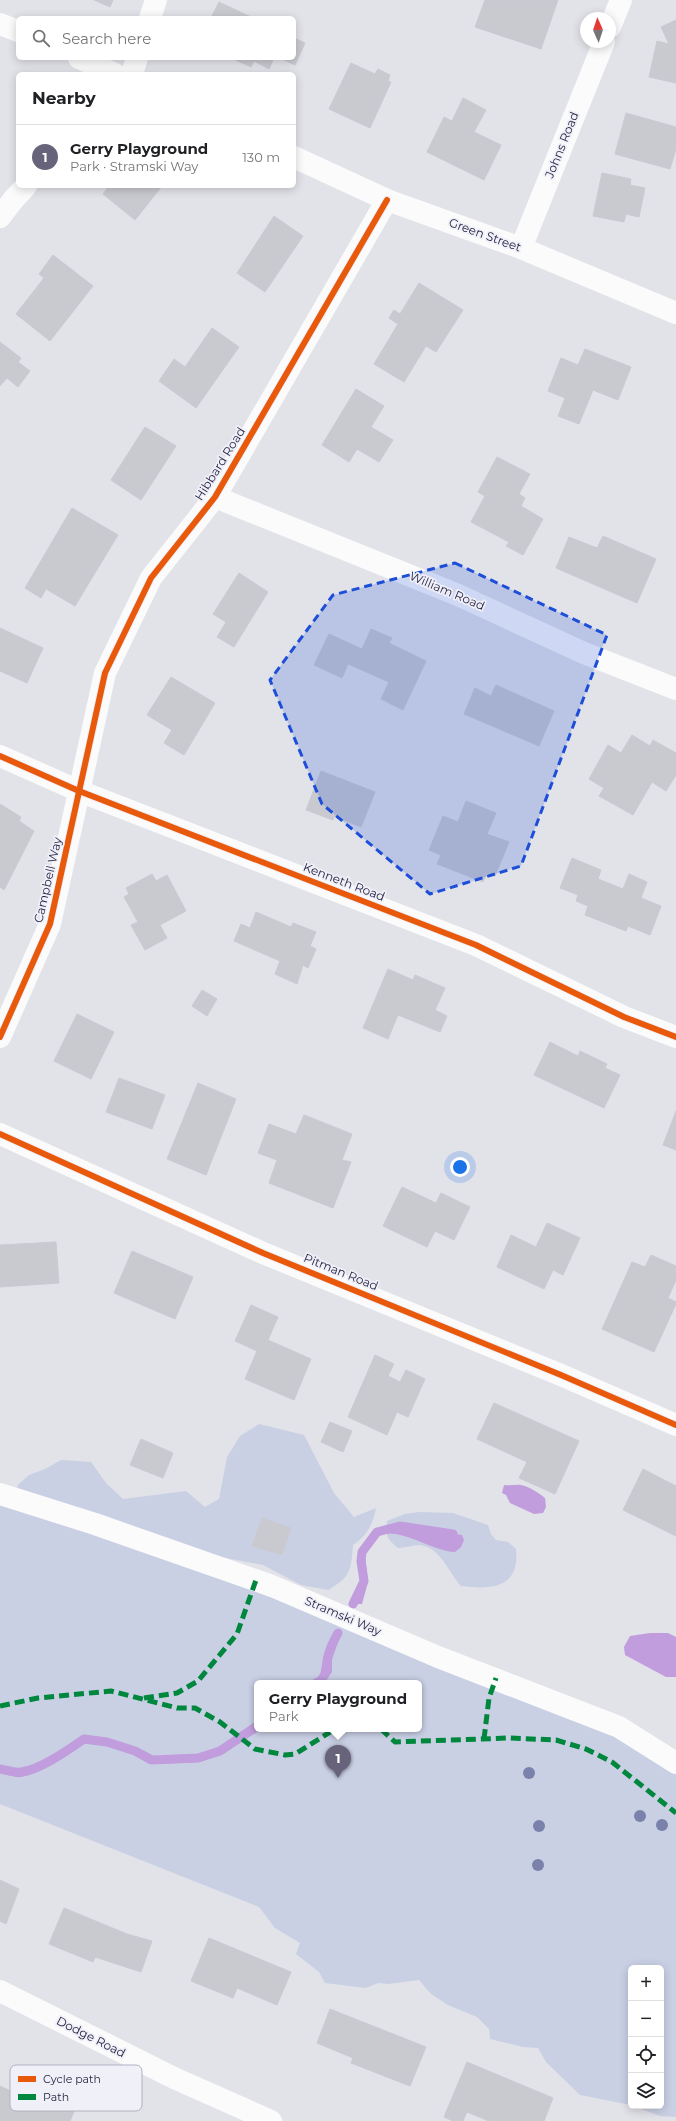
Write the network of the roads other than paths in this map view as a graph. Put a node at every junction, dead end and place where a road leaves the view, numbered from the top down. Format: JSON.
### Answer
{"nodes":[{"id":1,"x":156,"y":0,"type":"edge"},
{"id":2,"x":621,"y":0,"type":"edge"},
{"id":3,"x":616,"y":12,"type":"edge"},
{"id":4,"x":151,"y":16,"type":"edge"},
{"id":5,"x":0,"y":24,"type":"edge"},
{"id":6,"x":16,"y":30,"type":"edge"},
{"id":7,"x":602,"y":48,"type":"edge"},
{"id":8,"x":84,"y":60,"type":"edge"},
{"id":9,"x":136,"y":60,"type":"edge"},
{"id":10,"x":110,"y":72,"type":"edge"},
{"id":11,"x":133,"y":72,"type":"edge"},
{"id":12,"x":296,"y":158,"type":"edge"},
{"id":13,"x":24,"y":188,"type":"edge"},
{"id":14,"x":386,"y":200,"type":"junction"},
{"id":15,"x":0,"y":218,"type":"edge"},
{"id":16,"x":521,"y":248,"type":"junction"},
{"id":17,"x":676,"y":313,"type":"edge"},
{"id":18,"x":215,"y":497,"type":"junction"},
{"id":19,"x":676,"y":689,"type":"edge"},
{"id":20,"x":0,"y":756,"type":"edge"},
{"id":21,"x":79,"y":791,"type":"junction"},
{"id":22,"x":676,"y":1037,"type":"edge"},
{"id":23,"x":0,"y":1038,"type":"edge"},
{"id":24,"x":0,"y":1134,"type":"edge"},
{"id":25,"x":676,"y":1425,"type":"edge"},
{"id":26,"x":0,"y":1494,"type":"edge"},
{"id":27,"x":676,"y":1763,"type":"edge"},
{"id":28,"x":0,"y":1991,"type":"edge"},
{"id":29,"x":271,"y":2121,"type":"edge"}],
"edges":[{"from":1,"to":4,"type":"street"},
{"from":2,"to":3,"type":"street"},
{"from":5,"to":6,"type":"street"},
{"from":7,"to":16,"type":"street","name":"Johns Road"},
{"from":8,"to":10,"type":"street"},
{"from":9,"to":11,"type":"street"},
{"from":12,"to":14,"type":"street","name":"Green Street"},
{"from":13,"to":15,"type":"street"},
{"from":14,"to":16,"type":"street","name":"Green Street"},
{"from":14,"to":18,"type":"street","name":"Hibbard Road"},
{"from":16,"to":17,"type":"street","name":"Green Street"},
{"from":18,"to":19,"type":"street","name":"William Road"},
{"from":18,"to":21,"type":"street","name":"Hibbard Road"},
{"from":20,"to":21,"type":"street","name":"Kenneth Road"},
{"from":21,"to":22,"type":"street","name":"Kenneth Road"},
{"from":21,"to":23,"type":"street","name":"Campbell Way"},
{"from":24,"to":25,"type":"street","name":"Pitman Road"},
{"from":26,"to":27,"type":"street","name":"Stramski Way"},
{"from":28,"to":29,"type":"street","name":"Dodge Road"}]}
